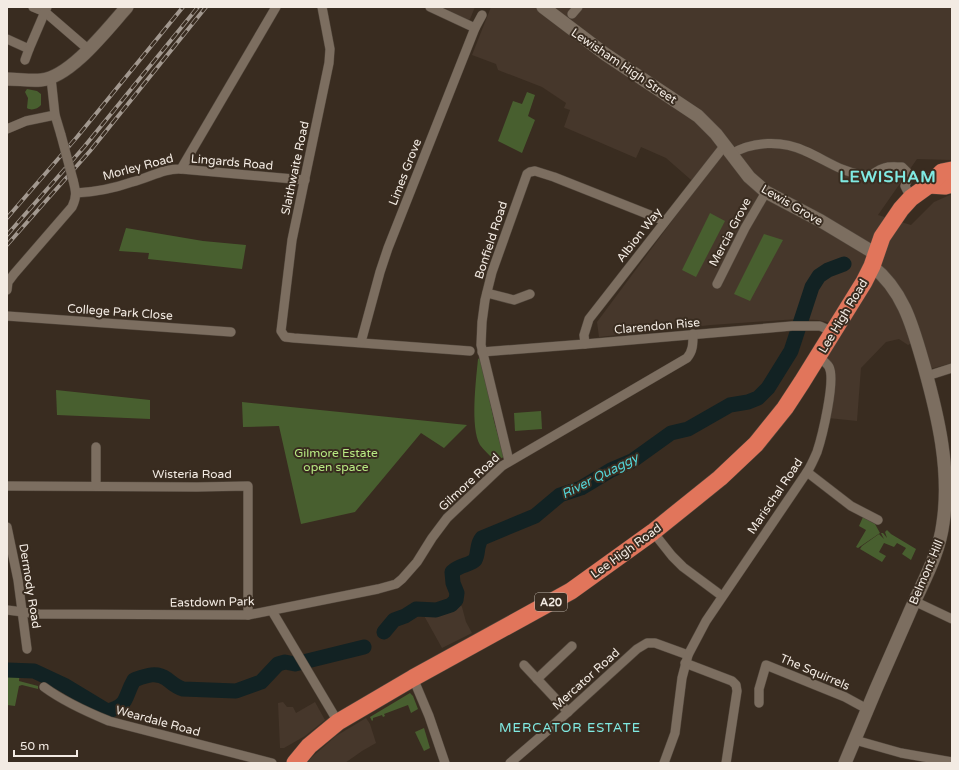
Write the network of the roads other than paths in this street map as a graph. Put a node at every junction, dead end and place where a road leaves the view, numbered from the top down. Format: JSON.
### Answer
{"nodes":[{"id":1,"x":33,"y":7,"type":"edge"},
{"id":2,"x":128,"y":7,"type":"edge"},
{"id":3,"x":276,"y":7,"type":"edge"},
{"id":4,"x":322,"y":7,"type":"edge"},
{"id":5,"x":430,"y":7,"type":"edge"},
{"id":6,"x":543,"y":7,"type":"edge"},
{"id":7,"x":46,"y":9,"type":"edge"},
{"id":8,"x":482,"y":15,"type":"dead end"},
{"id":9,"x":475,"y":28,"type":"junction"},
{"id":10,"x":7,"y":39,"type":"edge"},
{"id":11,"x":29,"y":49,"type":"junction"},
{"id":12,"x":89,"y":50,"type":"junction"},
{"id":13,"x":25,"y":60,"type":"dead end"},
{"id":14,"x":51,"y":78,"type":"junction"},
{"id":15,"x":7,"y":79,"type":"edge"},
{"id":16,"x":55,"y":115,"type":"junction"},
{"id":17,"x":707,"y":123,"type":"joint"},
{"id":18,"x":7,"y":129,"type":"edge"},
{"id":19,"x":728,"y":149,"type":"junction"},
{"id":20,"x":181,"y":169,"type":"junction"},
{"id":21,"x":952,"y":170,"type":"edge"},
{"id":22,"x":305,"y":180,"type":"junction"},
{"id":23,"x":952,"y":184,"type":"edge"},
{"id":24,"x":929,"y":185,"type":"junction"},
{"id":25,"x":766,"y":192,"type":"junction"},
{"id":26,"x":76,"y":193,"type":"junction"},
{"id":27,"x":911,"y":198,"type":"junction"},
{"id":28,"x":666,"y":221,"type":"junction"},
{"id":29,"x":874,"y":260,"type":"junction"},
{"id":30,"x":717,"y":284,"type":"dead end"},
{"id":31,"x":7,"y":285,"type":"edge"},
{"id":32,"x":487,"y":293,"type":"junction"},
{"id":33,"x":530,"y":294,"type":"dead end"},
{"id":34,"x":7,"y":316,"type":"edge"},
{"id":35,"x":231,"y":332,"type":"dead end"},
{"id":36,"x":833,"y":332,"type":"junction"},
{"id":37,"x":693,"y":334,"type":"junction"},
{"id":38,"x":360,"y":342,"type":"junction"},
{"id":39,"x":585,"y":344,"type":"junction"},
{"id":40,"x":470,"y":350,"type":"dead end"},
{"id":41,"x":482,"y":352,"type":"junction"},
{"id":42,"x":818,"y":357,"type":"junction"},
{"id":43,"x":952,"y":368,"type":"edge"},
{"id":44,"x":927,"y":376,"type":"junction"},
{"id":45,"x":96,"y":447,"type":"dead end"},
{"id":46,"x":509,"y":461,"type":"junction"},
{"id":47,"x":807,"y":472,"type":"junction"},
{"id":48,"x":7,"y":486,"type":"edge"},
{"id":49,"x":96,"y":486,"type":"junction"},
{"id":50,"x":878,"y":520,"type":"dead end"},
{"id":51,"x":7,"y":526,"type":"edge"},
{"id":52,"x":653,"y":532,"type":"junction"},
{"id":53,"x":722,"y":596,"type":"junction"},
{"id":54,"x":914,"y":601,"type":"junction"},
{"id":55,"x":7,"y":610,"type":"edge"},
{"id":56,"x":272,"y":611,"type":"junction"},
{"id":57,"x":22,"y":612,"type":"junction"},
{"id":58,"x":248,"y":615,"type":"junction"},
{"id":59,"x":952,"y":620,"type":"edge"},
{"id":60,"x":572,"y":646,"type":"dead end"},
{"id":61,"x":27,"y":649,"type":"dead end"},
{"id":62,"x":686,"y":659,"type":"junction"},
{"id":63,"x":524,"y":664,"type":"dead end"},
{"id":64,"x":413,"y":678,"type":"junction"},
{"id":65,"x":537,"y":679,"type":"junction"},
{"id":66,"x":44,"y":687,"type":"dead end"},
{"id":67,"x":759,"y":703,"type":"dead end"},
{"id":68,"x":867,"y":709,"type":"junction"},
{"id":69,"x":568,"y":712,"type":"junction"},
{"id":70,"x":338,"y":722,"type":"junction"},
{"id":71,"x":855,"y":740,"type":"junction"},
{"id":72,"x":952,"y":762,"type":"edge"},
{"id":73,"x":272,"y":763,"type":"edge"},
{"id":74,"x":295,"y":763,"type":"edge"},
{"id":75,"x":445,"y":763,"type":"edge"},
{"id":76,"x":510,"y":763,"type":"edge"},
{"id":77,"x":664,"y":763,"type":"edge"},
{"id":78,"x":726,"y":763,"type":"edge"},
{"id":79,"x":845,"y":763,"type":"edge"}],
"edges":[{"from":1,"to":7,"type":"street"},
{"from":2,"to":12,"type":"street"},
{"from":3,"to":20,"type":"street","name":"Morley Road"},
{"from":4,"to":22,"type":"street","name":"Slaithwaite Road"},
{"from":5,"to":9,"type":"street"},
{"from":6,"to":17,"type":"street","name":"Lewisham High Street"},
{"from":7,"to":11,"type":"street"},
{"from":7,"to":12,"type":"street"},
{"from":8,"to":9,"type":"street","name":"Limes Grove"},
{"from":9,"to":38,"type":"street","name":"Limes Grove"},
{"from":10,"to":11,"type":"street"},
{"from":11,"to":13,"type":"street"},
{"from":12,"to":14,"type":"street"},
{"from":14,"to":15,"type":"street"},
{"from":14,"to":16,"type":"street"},
{"from":16,"to":18,"type":"street"},
{"from":16,"to":26,"type":"street","bridge":true},
{"from":17,"to":19,"type":"street","name":"Lewis Grove"},
{"from":19,"to":25,"type":"street","name":"Lewis Grove"},
{"from":19,"to":27,"type":"street"},
{"from":19,"to":28,"type":"street","name":"Albion Way"},
{"from":20,"to":22,"type":"street","name":"Lingards Road"},
{"from":20,"to":26,"type":"street","name":"Morley Road"},
{"from":21,"to":24,"type":"highway","number":"A20"},
{"from":22,"to":38,"type":"street","name":"Slaithwaite Road"},
{"from":23,"to":24,"type":"highway"},
{"from":24,"to":27,"type":"highway","number":"A20"},
{"from":25,"to":29,"type":"street","name":"Lewis Grove"},
{"from":25,"to":30,"type":"street","name":"Mercia Grove"},
{"from":26,"to":31,"type":"street"},
{"from":27,"to":29,"type":"highway","number":"A20"},
{"from":28,"to":32,"type":"street","name":"Bonfield Road"},
{"from":28,"to":39,"type":"street","name":"Albion Way"},
{"from":29,"to":36,"type":"highway","name":"Lee High Road","number":"A20"},
{"from":29,"to":44,"type":"street","name":"Belmont Hill"},
{"from":32,"to":33,"type":"street"},
{"from":32,"to":41,"type":"street","name":"Bonfield Road"},
{"from":34,"to":35,"type":"street","name":"College Park Close"},
{"from":36,"to":37,"type":"street","name":"Clarendon Rise"},
{"from":36,"to":42,"type":"highway","name":"Lee High Road","number":"A20"},
{"from":37,"to":39,"type":"street","name":"Clarendon Rise"},
{"from":37,"to":46,"type":"street","name":"Gilmore Road"},
{"from":38,"to":40,"type":"street"},
{"from":39,"to":41,"type":"street","name":"Clarendon Rise"},
{"from":41,"to":46,"type":"street","name":"Bonfield Road"},
{"from":42,"to":47,"type":"street","name":"Marischal Road"},
{"from":42,"to":52,"type":"highway","name":"Lee High Road","number":"A20"},
{"from":43,"to":44,"type":"street"},
{"from":44,"to":54,"type":"street","name":"Belmont Hill"},
{"from":45,"to":49,"type":"street"},
{"from":46,"to":56,"type":"street","name":"Gilmore Road"},
{"from":47,"to":50,"type":"street"},
{"from":47,"to":53,"type":"street","name":"Marischal Road"},
{"from":48,"to":49,"type":"street","name":"Wisteria Road"},
{"from":49,"to":58,"type":"street","name":"Wisteria Road"},
{"from":51,"to":57,"type":"street","name":"Dermody Road"},
{"from":52,"to":53,"type":"street"},
{"from":52,"to":64,"type":"highway","name":"Lee High Road","number":"A20"},
{"from":53,"to":62,"type":"street","name":"Marischal Road"},
{"from":54,"to":59,"type":"street"},
{"from":54,"to":68,"type":"street","name":"Belmont Hill"},
{"from":55,"to":57,"type":"street","name":"Eastdown Park"},
{"from":56,"to":58,"type":"street","name":"Eastdown Park"},
{"from":56,"to":70,"type":"street","name":"Eastdown Park"},
{"from":57,"to":58,"type":"street","name":"Eastdown Park"},
{"from":57,"to":61,"type":"street","name":"Dermody Road"},
{"from":60,"to":65,"type":"street"},
{"from":62,"to":69,"type":"street","name":"Mercator Road"},
{"from":62,"to":77,"type":"street","name":"Marischal Road"},
{"from":62,"to":78,"type":"street"},
{"from":63,"to":65,"type":"street"},
{"from":64,"to":70,"type":"highway","name":"Lee High Road","number":"A20"},
{"from":64,"to":75,"type":"street"},
{"from":65,"to":69,"type":"street"},
{"from":66,"to":73,"type":"street","name":"Weardale Road"},
{"from":67,"to":68,"type":"street","name":"The Squirrels"},
{"from":68,"to":71,"type":"street","name":"Belmont Hill"},
{"from":69,"to":76,"type":"street","name":"Mercator Road"},
{"from":70,"to":74,"type":"highway","name":"Lee High Road","number":"A20"},
{"from":71,"to":72,"type":"street"},
{"from":71,"to":79,"type":"street","name":"Belmont Hill"}]}
